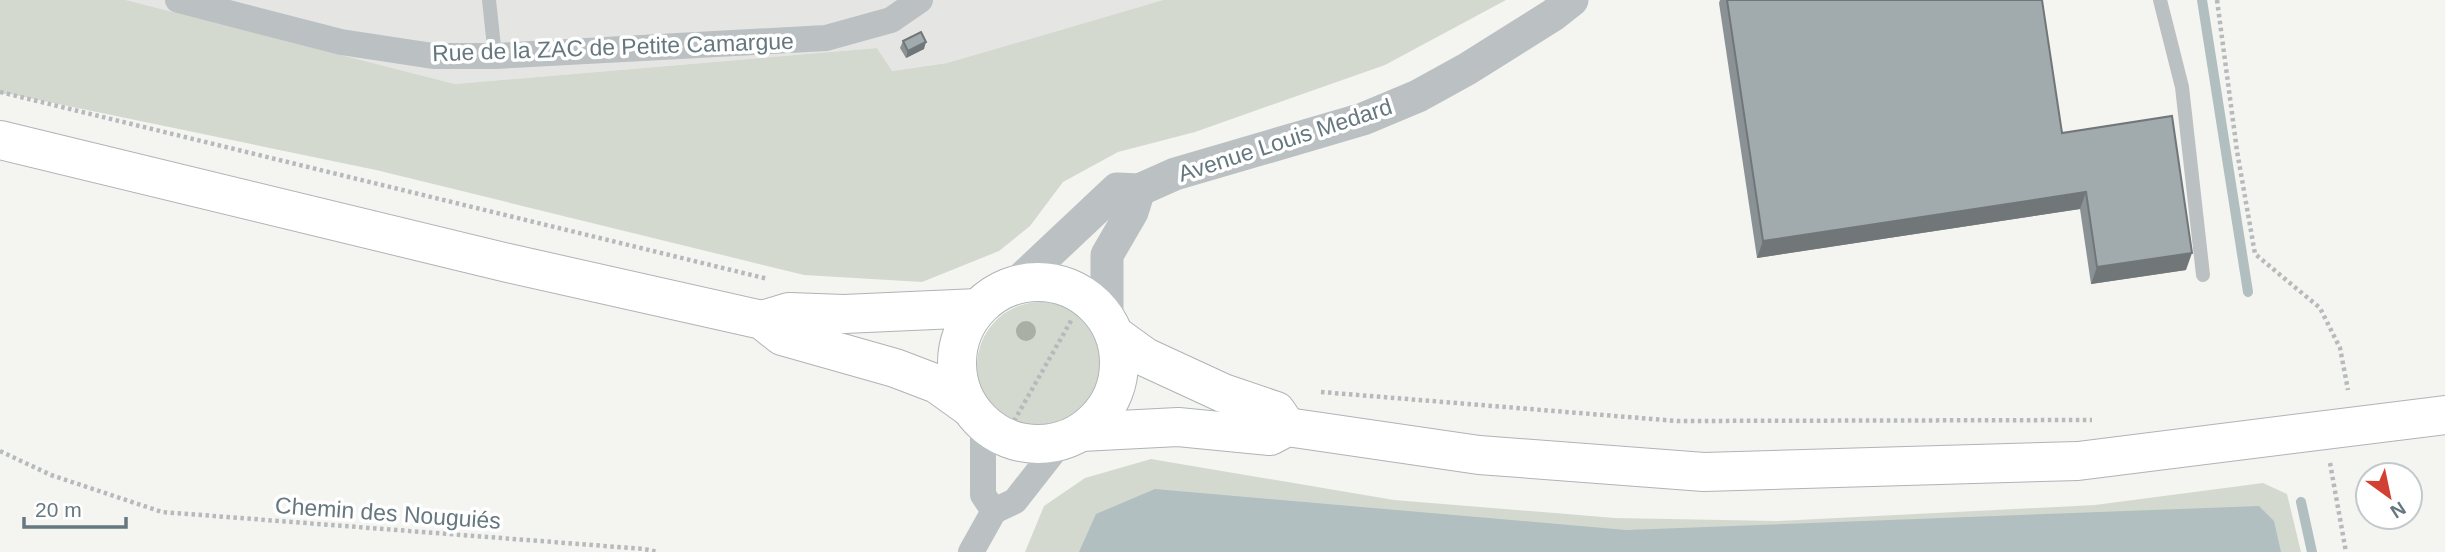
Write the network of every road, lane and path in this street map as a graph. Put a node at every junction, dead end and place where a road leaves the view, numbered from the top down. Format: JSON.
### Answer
{"nodes":[{"id":1,"x":178,"y":0,"type":"edge"},
{"id":2,"x":489,"y":0,"type":"edge"},
{"id":3,"x":920,"y":0,"type":"edge"},
{"id":4,"x":1572,"y":0,"type":"edge"},
{"id":5,"x":2160,"y":0,"type":"edge"},
{"id":6,"x":2217,"y":0,"type":"edge"},
{"id":7,"x":244,"y":8,"type":"edge"},
{"id":8,"x":495,"y":56,"type":"junction"},
{"id":9,"x":0,"y":92,"type":"edge"},
{"id":10,"x":0,"y":141,"type":"edge"},
{"id":11,"x":1139,"y":190,"type":"junction"},
{"id":12,"x":2203,"y":275,"type":"dead end"},
{"id":13,"x":769,"y":279,"type":"dead end"},
{"id":14,"x":1014,"y":286,"type":"junction"},
{"id":15,"x":978,"y":308,"type":"junction"},
{"id":16,"x":762,"y":320,"type":"junction"},
{"id":17,"x":1100,"y":323,"type":"junction"},
{"id":18,"x":1310,"y":391,"type":"dead end"},
{"id":19,"x":2336,"y":395,"type":"dead end"},
{"id":20,"x":2445,"y":415,"type":"edge"},
{"id":21,"x":988,"y":418,"type":"junction"},
{"id":22,"x":2096,"y":420,"type":"dead end"},
{"id":23,"x":1287,"y":427,"type":"junction"},
{"id":24,"x":2323,"y":431,"type":"junction"},
{"id":25,"x":1072,"y":437,"type":"junction"},
{"id":26,"x":0,"y":451,"type":"edge"},
{"id":27,"x":994,"y":511,"type":"junction"},
{"id":28,"x":658,"y":552,"type":"edge"},
{"id":29,"x":971,"y":552,"type":"edge"},
{"id":30,"x":2346,"y":552,"type":"edge"}],
"edges":[{"from":1,"to":7,"type":"street","name":"Rue de la ZAC de Petite Camargue"},
{"from":2,"to":8,"type":"lane"},
{"from":3,"to":8,"type":"street","name":"Rue de la ZAC de Petite Camargue"},
{"from":4,"to":11,"type":"street","name":"Avenue Louis Medard"},
{"from":5,"to":12,"type":"lane"},
{"from":6,"to":19,"type":"path"},
{"from":7,"to":8,"type":"street","name":"Rue de la ZAC de Petite Camargue"},
{"from":9,"to":13,"type":"path"},
{"from":10,"to":16,"type":"main road"},
{"from":11,"to":14,"type":"street","name":"Avenue Louis Medard"},
{"from":11,"to":17,"type":"street"},
{"from":14,"to":15,"type":"main road"},
{"from":14,"to":17,"type":"main road"},
{"from":15,"to":16,"type":"main road"},
{"from":15,"to":21,"type":"main road"},
{"from":16,"to":21,"type":"main road"},
{"from":17,"to":21,"type":"path"},
{"from":17,"to":23,"type":"main road"},
{"from":17,"to":25,"type":"main road"},
{"from":18,"to":22,"type":"path"},
{"from":20,"to":24,"type":"main road"},
{"from":21,"to":25,"type":"main road"},
{"from":21,"to":27,"type":"street"},
{"from":23,"to":24,"type":"main road"},
{"from":23,"to":25,"type":"main road"},
{"from":24,"to":30,"type":"path"},
{"from":25,"to":27,"type":"street"},
{"from":26,"to":28,"type":"path","name":"Chemin des Nouguiés"},
{"from":27,"to":29,"type":"street"}]}
